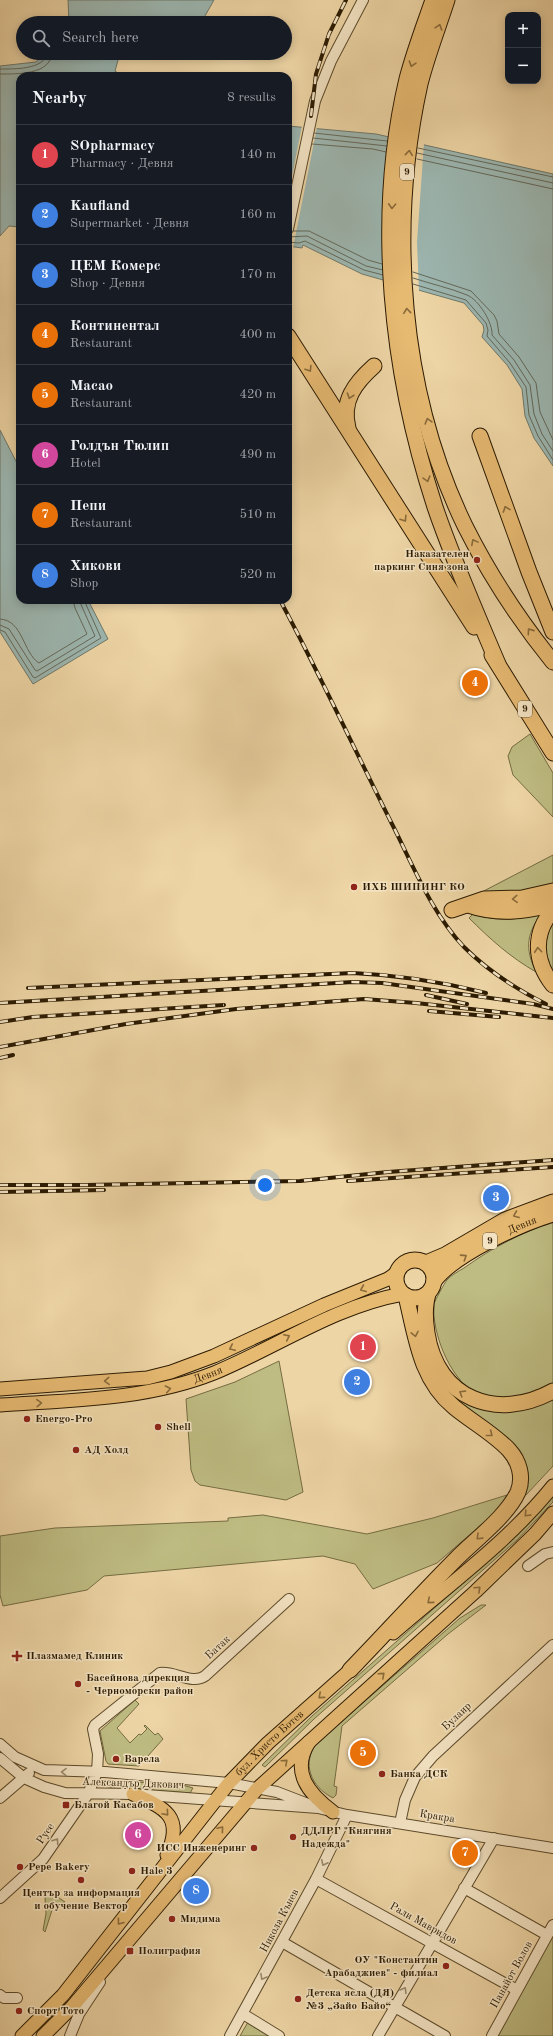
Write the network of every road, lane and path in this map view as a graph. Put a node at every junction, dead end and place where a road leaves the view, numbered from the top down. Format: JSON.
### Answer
{"nodes":[{"id":1,"x":362,"y":0,"type":"edge"},
{"id":2,"x":433,"y":0,"type":"edge"},
{"id":3,"x":447,"y":0,"type":"edge"},
{"id":4,"x":292,"y":209,"type":"edge"},
{"id":5,"x":292,"y":342,"type":"edge"},
{"id":6,"x":374,"y":366,"type":"dead end"},
{"id":7,"x":351,"y":436,"type":"junction"},
{"id":8,"x":480,"y":436,"type":"dead end"},
{"id":9,"x":553,"y":632,"type":"edge"},
{"id":10,"x":553,"y":662,"type":"edge"},
{"id":11,"x":498,"y":664,"type":"junction"},
{"id":12,"x":553,"y":753,"type":"edge"},
{"id":13,"x":553,"y":891,"type":"edge"},
{"id":14,"x":553,"y":904,"type":"edge"},
{"id":15,"x":468,"y":905,"type":"junction"},
{"id":16,"x":452,"y":910,"type":"dead end"},
{"id":17,"x":553,"y":910,"type":"edge"},
{"id":18,"x":553,"y":985,"type":"edge"},
{"id":19,"x":553,"y":1202,"type":"edge"},
{"id":20,"x":553,"y":1214,"type":"edge"},
{"id":21,"x":426,"y":1263,"type":"junction"},
{"id":22,"x":398,"y":1272,"type":"junction"},
{"id":23,"x":431,"y":1288,"type":"junction"},
{"id":24,"x":405,"y":1295,"type":"junction"},
{"id":25,"x":0,"y":1389,"type":"edge"},
{"id":26,"x":553,"y":1392,"type":"edge"},
{"id":27,"x":0,"y":1405,"type":"edge"},
{"id":28,"x":553,"y":1486,"type":"edge"},
{"id":29,"x":553,"y":1513,"type":"edge"},
{"id":30,"x":553,"y":1552,"type":"edge"},
{"id":31,"x":528,"y":1566,"type":"dead end"},
{"id":32,"x":289,"y":1599,"type":"dead end"},
{"id":33,"x":553,"y":1645,"type":"edge"},
{"id":34,"x":350,"y":1670,"type":"junction"},
{"id":35,"x":312,"y":1738,"type":"junction"},
{"id":36,"x":0,"y":1744,"type":"edge"},
{"id":37,"x":15,"y":1757,"type":"junction"},
{"id":38,"x":0,"y":1758,"type":"edge"},
{"id":39,"x":34,"y":1767,"type":"junction"},
{"id":40,"x":97,"y":1772,"type":"junction"},
{"id":41,"x":24,"y":1778,"type":"junction"},
{"id":42,"x":229,"y":1783,"type":"junction"},
{"id":43,"x":256,"y":1789,"type":"junction"},
{"id":44,"x":88,"y":1794,"type":"junction"},
{"id":45,"x":133,"y":1794,"type":"junction"},
{"id":46,"x":0,"y":1798,"type":"edge"},
{"id":47,"x":215,"y":1801,"type":"junction"},
{"id":48,"x":244,"y":1802,"type":"junction"},
{"id":49,"x":318,"y":1808,"type":"junction"},
{"id":50,"x":333,"y":1812,"type":"junction"},
{"id":51,"x":347,"y":1815,"type":"junction"},
{"id":52,"x":400,"y":1823,"type":"junction"},
{"id":53,"x":494,"y":1838,"type":"junction"},
{"id":54,"x":553,"y":1848,"type":"edge"},
{"id":55,"x":160,"y":1869,"type":"junction"},
{"id":56,"x":316,"y":1879,"type":"junction"},
{"id":57,"x":464,"y":1888,"type":"junction"},
{"id":58,"x":0,"y":1898,"type":"edge"},
{"id":59,"x":553,"y":1925,"type":"edge"},
{"id":60,"x":547,"y":1936,"type":"junction"},
{"id":61,"x":282,"y":1942,"type":"junction"},
{"id":62,"x":432,"y":1942,"type":"junction"},
{"id":63,"x":115,"y":1957,"type":"junction"},
{"id":64,"x":517,"y":1990,"type":"junction"},
{"id":65,"x":0,"y":1995,"type":"edge"},
{"id":66,"x":17,"y":1998,"type":"dead end"},
{"id":67,"x":393,"y":2007,"type":"junction"},
{"id":68,"x":243,"y":2014,"type":"junction"},
{"id":69,"x":22,"y":2036,"type":"edge"},
{"id":70,"x":43,"y":2036,"type":"edge"},
{"id":71,"x":70,"y":2036,"type":"edge"},
{"id":72,"x":230,"y":2036,"type":"edge"},
{"id":73,"x":279,"y":2036,"type":"edge"},
{"id":74,"x":378,"y":2036,"type":"edge"},
{"id":75,"x":445,"y":2036,"type":"edge"},
{"id":76,"x":492,"y":2036,"type":"edge"}],
"edges":[{"from":1,"to":4,"type":"street"},
{"from":2,"to":11,"type":"highway","number":"9","one_way":true},
{"from":10,"to":3,"type":"highway","number":"9","one_way":true},
{"from":5,"to":7,"type":"highway","one_way":true},
{"from":6,"to":7,"type":"highway","one_way":true},
{"from":7,"to":11,"type":"highway","one_way":true},
{"from":9,"to":8,"type":"highway","one_way":true},
{"from":11,"to":12,"type":"highway","number":"9"},
{"from":13,"to":15,"type":"highway","one_way":true},
{"from":14,"to":15,"type":"highway"},
{"from":15,"to":16,"type":"highway"},
{"from":18,"to":17,"type":"highway","one_way":true},
{"from":19,"to":21,"type":"highway","name":"Девня","one_way":true},
{"from":23,"to":20,"type":"highway","name":"Девня","number":"9","one_way":true},
{"from":21,"to":22,"type":"highway"},
{"from":21,"to":23,"type":"highway"},
{"from":22,"to":24,"type":"highway"},
{"from":22,"to":25,"type":"main road","name":"Девня","one_way":true},
{"from":23,"to":24,"type":"highway"},
{"from":26,"to":23,"type":"highway","one_way":true},
{"from":27,"to":24,"type":"main road","name":"Девня","one_way":true},
{"from":24,"to":34,"type":"highway","one_way":true},
{"from":28,"to":34,"type":"main road","name":"бул. Христо Ботев","one_way":true},
{"from":35,"to":29,"type":"main road","one_way":true},
{"from":30,"to":31,"type":"street"},
{"from":32,"to":40,"type":"street","name":"Батак"},
{"from":33,"to":52,"type":"street","name":"Булаир"},
{"from":34,"to":42,"type":"main road","name":"бул. Христо Ботев","one_way":true},
{"from":43,"to":35,"type":"main road","one_way":true},
{"from":35,"to":50,"type":"main road"},
{"from":36,"to":37,"type":"street","name":"Александър Дякович"},
{"from":37,"to":39,"type":"street","name":"Александър Дякович"},
{"from":37,"to":41,"type":"street"},
{"from":38,"to":41,"type":"street","name":"Александър Дякович"},
{"from":40,"to":39,"type":"street","name":"Александър Дякович","one_way":true},
{"from":39,"to":41,"type":"street"},
{"from":40,"to":42,"type":"street","name":"Александър Дякович"},
{"from":40,"to":44,"type":"street","name":"Батак"},
{"from":41,"to":44,"type":"street","name":"Александър Дякович"},
{"from":41,"to":46,"type":"street"},
{"from":42,"to":43,"type":"street","name":"Александър Дякович"},
{"from":42,"to":47,"type":"main road","name":"бул. Христо Ботев"},
{"from":43,"to":48,"type":"main road"},
{"from":43,"to":49,"type":"street","name":"Кракра"},
{"from":44,"to":45,"type":"street","name":"Александър Дякович"},
{"from":58,"to":44,"type":"street","name":"Русе","one_way":true},
{"from":45,"to":47,"type":"street","name":"Александър Дякович"},
{"from":45,"to":55,"type":"main road","one_way":true},
{"from":47,"to":48,"type":"street","name":"Александър Дякович"},
{"from":47,"to":55,"type":"main road","name":"бул. Христо Ботев"},
{"from":48,"to":49,"type":"street","name":"Кракра"},
{"from":63,"to":48,"type":"main road","one_way":true},
{"from":49,"to":50,"type":"street","name":"Кракра"},
{"from":50,"to":51,"type":"street","name":"Кракра"},
{"from":51,"to":52,"type":"street","name":"Кракра"},
{"from":51,"to":56,"type":"street","name":"Никола Кънев","one_way":true},
{"from":52,"to":53,"type":"street","name":"Кракра"},
{"from":53,"to":54,"type":"street","name":"Кракра"},
{"from":53,"to":57,"type":"street"},
{"from":55,"to":69,"type":"main road","name":"бул. Христо Ботев","one_way":true},
{"from":56,"to":61,"type":"street","name":"Никола Кънев"},
{"from":56,"to":62,"type":"street","name":"Рали Мавридов"},
{"from":57,"to":60,"type":"street"},
{"from":57,"to":62,"type":"street"},
{"from":59,"to":60,"type":"street","name":"Панайот Волов"},
{"from":60,"to":64,"type":"street","name":"Панайот Волов"},
{"from":61,"to":67,"type":"street"},
{"from":61,"to":68,"type":"street","name":"Никола Кънев","one_way":true},
{"from":62,"to":64,"type":"street","name":"Рали Мавридов"},
{"from":67,"to":62,"type":"street","one_way":true},
{"from":63,"to":70,"type":"main road"},
{"from":63,"to":71,"type":"street"},
{"from":64,"to":76,"type":"street","name":"Панайот Волов"},
{"from":65,"to":66,"type":"street"},
{"from":67,"to":74,"type":"street"},
{"from":67,"to":75,"type":"street"},
{"from":68,"to":72,"type":"street","name":"Никола Кънев"},
{"from":68,"to":73,"type":"street"}]}
